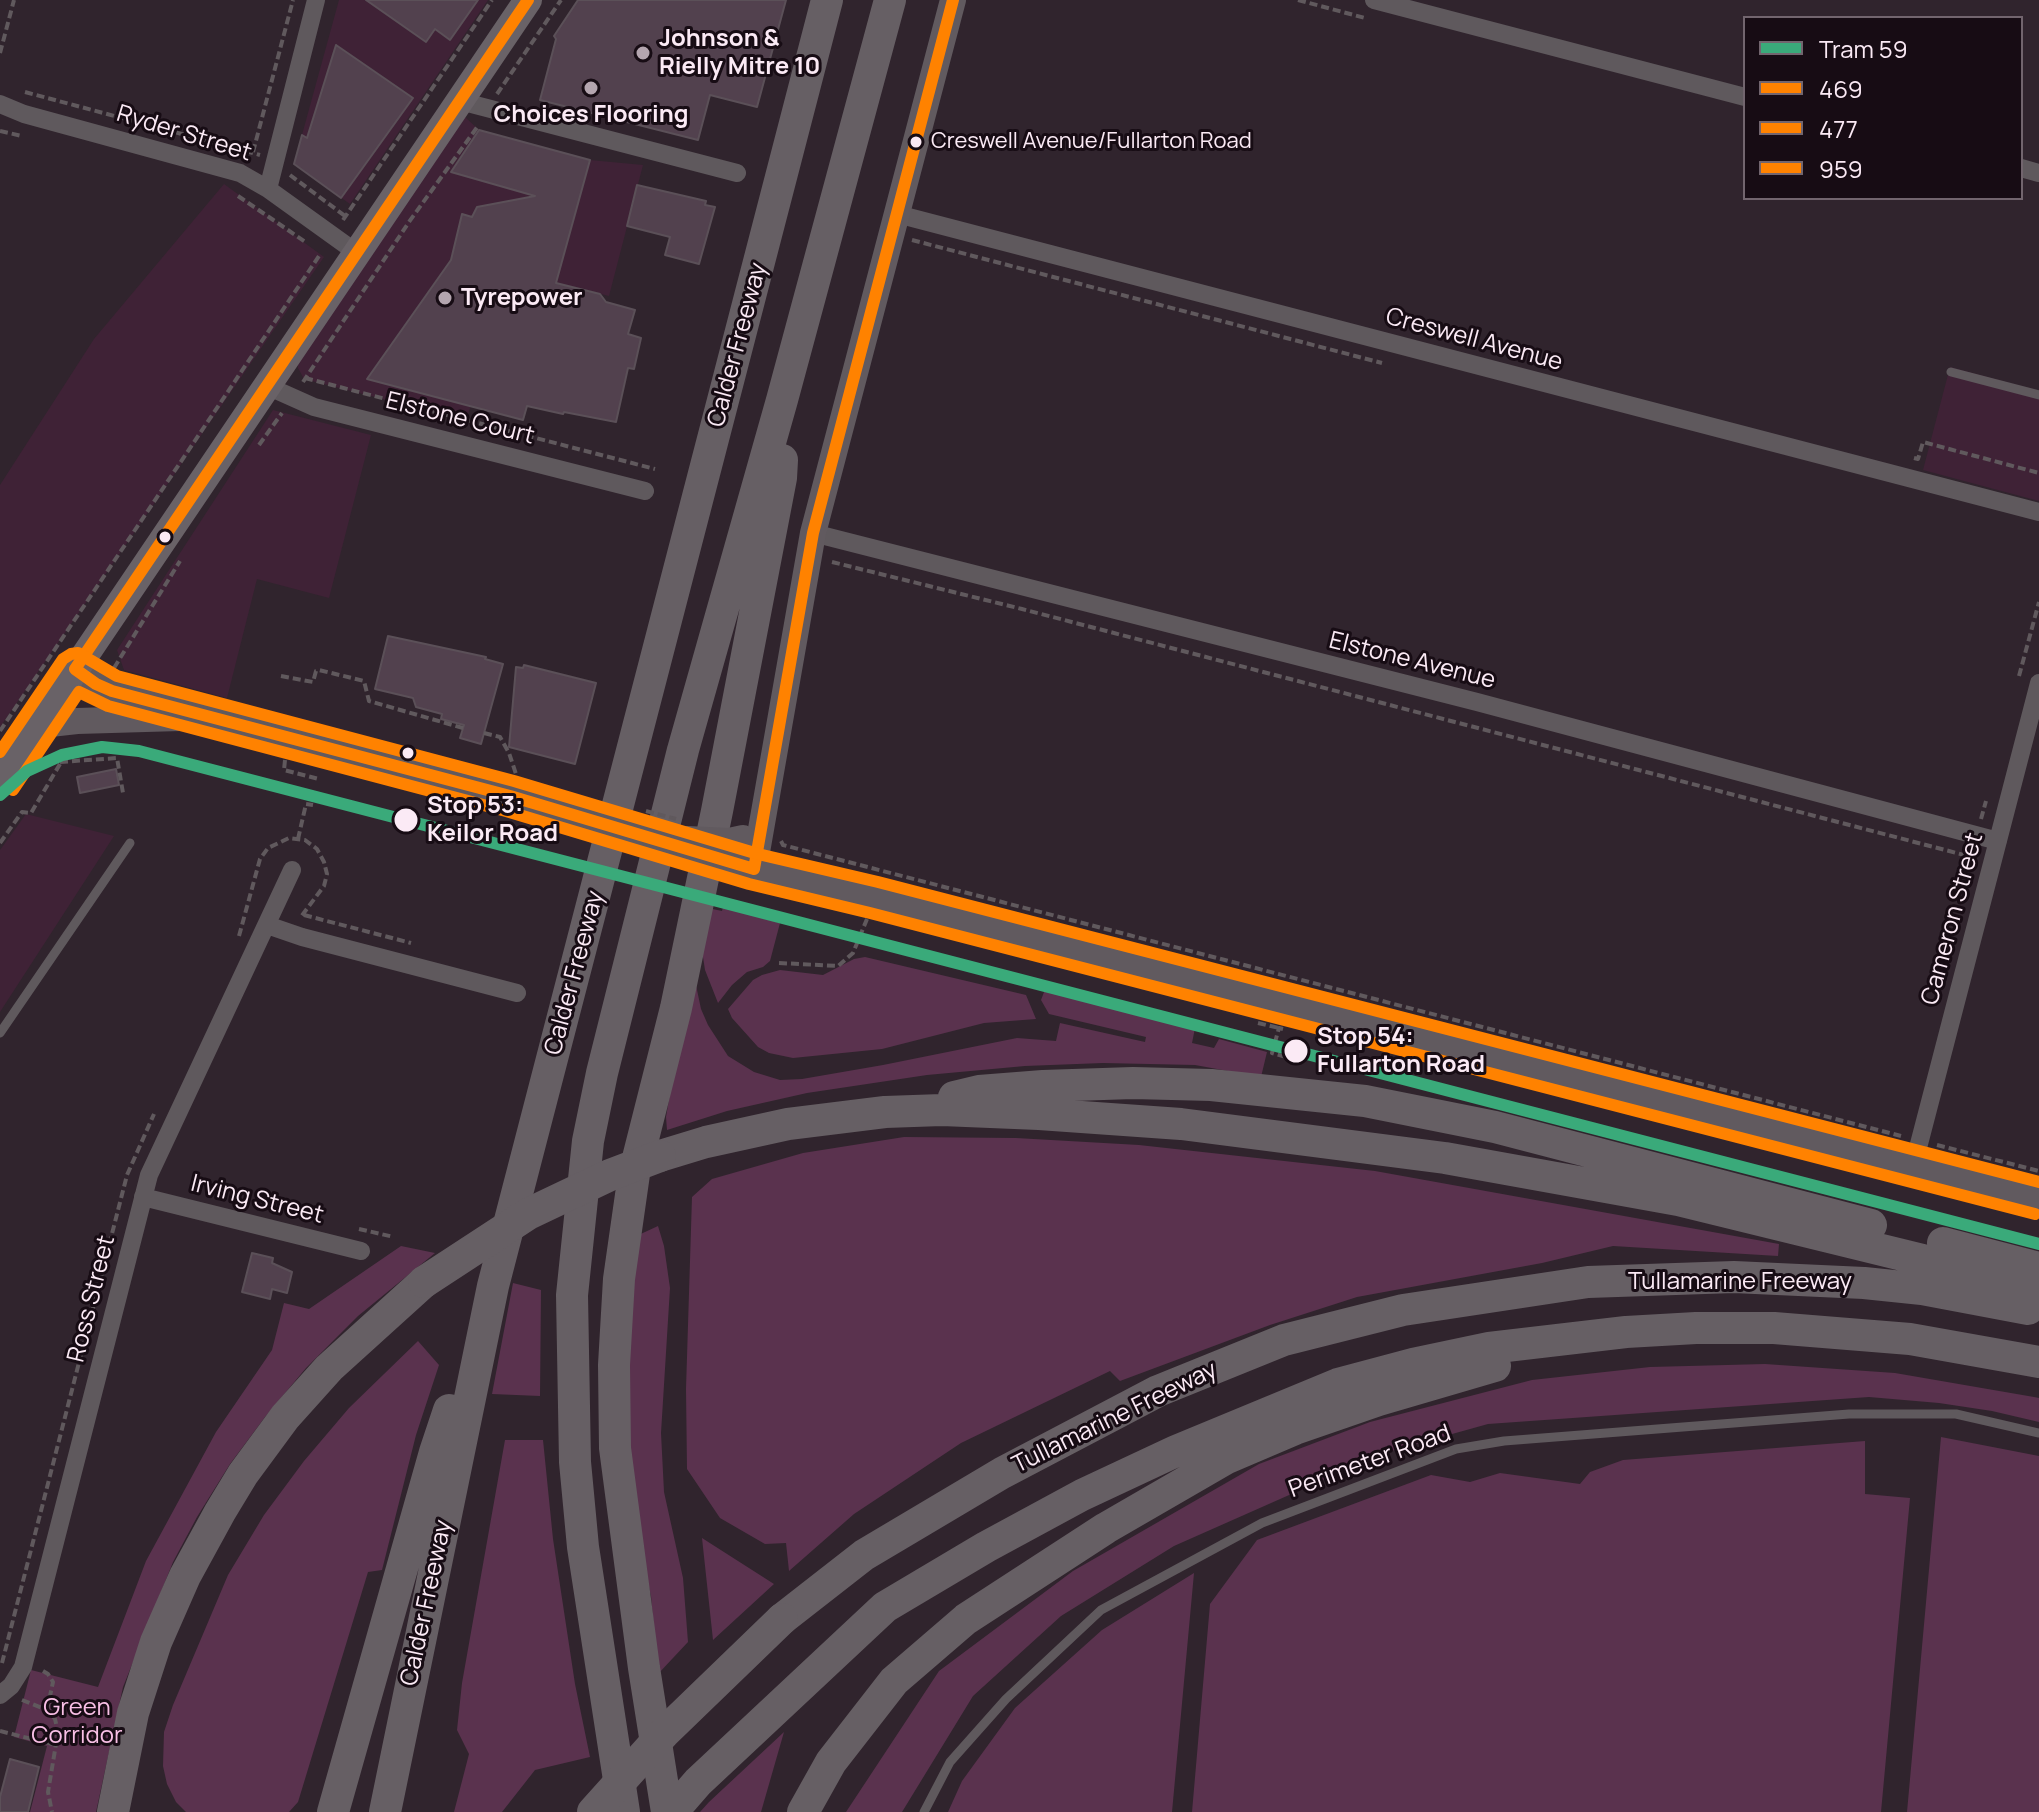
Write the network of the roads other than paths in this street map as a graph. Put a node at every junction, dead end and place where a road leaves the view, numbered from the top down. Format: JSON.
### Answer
{"nodes":[{"id":1,"x":316,"y":0,"type":"edge"},
{"id":2,"x":528,"y":0,"type":"edge"},
{"id":3,"x":818,"y":0,"type":"edge"},
{"id":4,"x":827,"y":0,"type":"edge"},
{"id":5,"x":890,"y":0,"type":"edge"},
{"id":6,"x":953,"y":0,"type":"edge"},
{"id":7,"x":1374,"y":0,"type":"edge"},
{"id":8,"x":807,"y":76,"type":"junction"},
{"id":9,"x":1743,"y":96,"type":"edge"},
{"id":10,"x":460,"y":101,"type":"junction"},
{"id":11,"x":0,"y":104,"type":"edge"},
{"id":12,"x":0,"y":114,"type":"edge"},
{"id":13,"x":24,"y":114,"type":"junction"},
{"id":14,"x":737,"y":173,"type":"dead end"},
{"id":15,"x":268,"y":189,"type":"junction"},
{"id":16,"x":897,"y":214,"type":"junction"},
{"id":17,"x":357,"y":253,"type":"junction"},
{"id":18,"x":1951,"y":372,"type":"dead end"},
{"id":19,"x":279,"y":392,"type":"junction"},
{"id":20,"x":2039,"y":395,"type":"edge"},
{"id":21,"x":782,"y":400,"type":"junction"},
{"id":22,"x":645,"y":491,"type":"dead end"},
{"id":23,"x":2039,"y":512,"type":"edge"},
{"id":24,"x":813,"y":533,"type":"junction"},
{"id":25,"x":75,"y":669,"type":"junction"},
{"id":26,"x":2039,"y":683,"type":"edge"},
{"id":27,"x":220,"y":718,"type":"junction"},
{"id":28,"x":34,"y":731,"type":"junction"},
{"id":29,"x":0,"y":781,"type":"edge"},
{"id":30,"x":771,"y":829,"type":"junction"},
{"id":31,"x":652,"y":838,"type":"junction"},
{"id":32,"x":1998,"y":841,"type":"junction"},
{"id":33,"x":130,"y":843,"type":"dead end"},
{"id":34,"x":746,"y":867,"type":"junction"},
{"id":35,"x":292,"y":870,"type":"dead end"},
{"id":36,"x":267,"y":925,"type":"junction"},
{"id":37,"x":517,"y":993,"type":"dead end"},
{"id":38,"x":0,"y":1033,"type":"edge"},
{"id":39,"x":885,"y":1112,"type":"junction"},
{"id":40,"x":1913,"y":1167,"type":"junction"},
{"id":41,"x":143,"y":1197,"type":"junction"},
{"id":42,"x":2039,"y":1199,"type":"edge"},
{"id":43,"x":361,"y":1251,"type":"dead end"},
{"id":44,"x":2039,"y":1268,"type":"edge"},
{"id":45,"x":493,"y":1286,"type":"junction"},
{"id":46,"x":2039,"y":1293,"type":"edge"},
{"id":47,"x":2039,"y":1311,"type":"edge"},
{"id":48,"x":1626,"y":1332,"type":"junction"},
{"id":49,"x":2039,"y":1362,"type":"edge"},
{"id":50,"x":2039,"y":1433,"type":"edge"},
{"id":51,"x":6,"y":1697,"type":"edge"},
{"id":52,"x":113,"y":1812,"type":"edge"},
{"id":53,"x":333,"y":1812,"type":"edge"},
{"id":54,"x":385,"y":1812,"type":"edge"},
{"id":55,"x":593,"y":1812,"type":"edge"},
{"id":56,"x":624,"y":1812,"type":"edge"},
{"id":57,"x":670,"y":1812,"type":"edge"},
{"id":58,"x":803,"y":1812,"type":"edge"},
{"id":59,"x":924,"y":1812,"type":"edge"}],
"edges":[{"from":1,"to":15,"type":"street"},
{"from":2,"to":10,"type":"main road"},
{"from":3,"to":8,"type":"highway"},
{"from":4,"to":8,"type":"highway","name":"Calder Freeway"},
{"from":5,"to":21,"type":"highway","name":"Calder Freeway"},
{"from":6,"to":16,"type":"main road"},
{"from":7,"to":9,"type":"street"},
{"from":8,"to":45,"type":"highway","name":"Calder Freeway"},
{"from":10,"to":14,"type":"street"},
{"from":10,"to":17,"type":"main road"},
{"from":11,"to":13,"type":"street","name":"Ryder Street"},
{"from":12,"to":13,"type":"street","name":"Ryder Street"},
{"from":13,"to":15,"type":"street","name":"Ryder Street"},
{"from":15,"to":17,"type":"street","name":"Ryder Street"},
{"from":16,"to":23,"type":"street","name":"Creswell Avenue"},
{"from":16,"to":24,"type":"main road"},
{"from":17,"to":19,"type":"main road"},
{"from":18,"to":20,"type":"lane"},
{"from":19,"to":22,"type":"street","name":"Elstone Court"},
{"from":19,"to":25,"type":"main road"},
{"from":21,"to":56,"type":"highway","name":"Calder Freeway"},
{"from":21,"to":57,"type":"highway"},
{"from":24,"to":30,"type":"main road"},
{"from":24,"to":32,"type":"street","name":"Elstone Avenue"},
{"from":25,"to":27,"type":"main road"},
{"from":25,"to":28,"type":"main road"},
{"from":26,"to":32,"type":"street","name":"Cameron Street"},
{"from":27,"to":28,"type":"main road"},
{"from":27,"to":31,"type":"main road","bridge":true},
{"from":28,"to":29,"type":"main road"},
{"from":30,"to":31,"type":"main road","bridge":true},
{"from":30,"to":34,"type":"main road"},
{"from":31,"to":34,"type":"main road","bridge":true},
{"from":32,"to":40,"type":"street","name":"Cameron Street"},
{"from":33,"to":38,"type":"lane"},
{"from":34,"to":40,"type":"main road"},
{"from":35,"to":36,"type":"street","name":"Ross Street"},
{"from":36,"to":37,"type":"street"},
{"from":36,"to":41,"type":"street","name":"Ross Street"},
{"from":39,"to":44,"type":"highway"},
{"from":39,"to":46,"type":"highway"},
{"from":39,"to":52,"type":"highway","bridge":true},
{"from":40,"to":42,"type":"main road"},
{"from":41,"to":43,"type":"street","name":"Irving Street"},
{"from":41,"to":51,"type":"street","name":"Ross Street"},
{"from":45,"to":53,"type":"highway"},
{"from":45,"to":54,"type":"highway","name":"Calder Freeway"},
{"from":47,"to":55,"type":"highway","name":"Tullamarine Freeway","bridge":true},
{"from":48,"to":49,"type":"highway","name":"Tullamarine Freeway"},
{"from":48,"to":57,"type":"highway","name":"Tullamarine Freeway"},
{"from":48,"to":58,"type":"highway"},
{"from":50,"to":59,"type":"lane","name":"Perimeter Road"}]}
